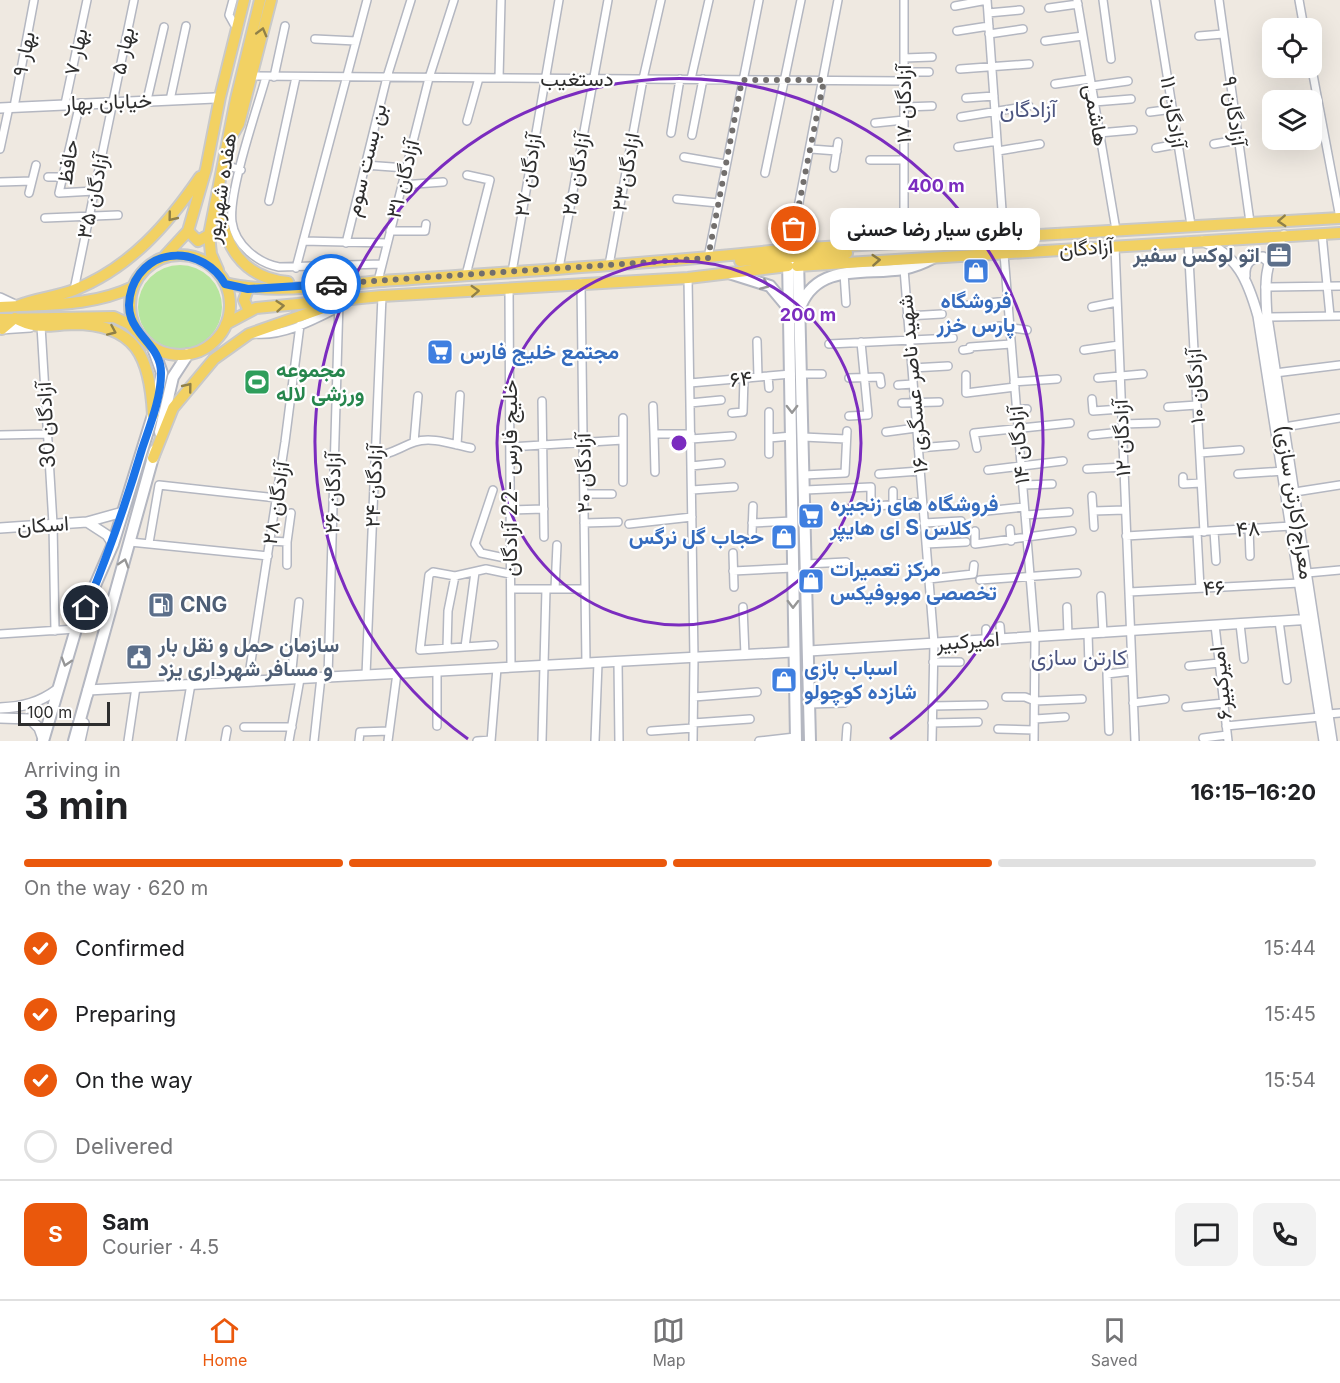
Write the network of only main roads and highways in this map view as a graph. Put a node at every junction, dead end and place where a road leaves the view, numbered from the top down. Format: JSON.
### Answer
{"nodes":[{"id":1,"x":242,"y":0,"type":"edge"},
{"id":2,"x":260,"y":0,"type":"edge"},
{"id":3,"x":271,"y":0,"type":"edge"},
{"id":4,"x":217,"y":97,"type":"junction"},
{"id":5,"x":226,"y":147,"type":"junction"},
{"id":6,"x":206,"y":169,"type":"junction"},
{"id":7,"x":219,"y":181,"type":"junction"},
{"id":8,"x":1340,"y":218,"type":"edge"},
{"id":9,"x":188,"y":231,"type":"junction"},
{"id":10,"x":1340,"y":233,"type":"edge"},
{"id":11,"x":1060,"y":234,"type":"junction"},
{"id":12,"x":209,"y":235,"type":"junction"},
{"id":13,"x":1032,"y":236,"type":"junction"},
{"id":14,"x":1059,"y":250,"type":"junction"},
{"id":15,"x":1030,"y":252,"type":"junction"},
{"id":16,"x":939,"y":255,"type":"junction"},
{"id":17,"x":165,"y":257,"type":"junction"},
{"id":18,"x":792,"y":259,"type":"junction"},
{"id":19,"x":729,"y":273,"type":"junction"},
{"id":20,"x":223,"y":279,"type":"junction"},
{"id":21,"x":324,"y":285,"type":"junction"},
{"id":22,"x":133,"y":287,"type":"junction"},
{"id":23,"x":248,"y":289,"type":"junction"},
{"id":24,"x":111,"y":297,"type":"junction"},
{"id":25,"x":338,"y":305,"type":"junction"},
{"id":26,"x":16,"y":306,"type":"junction"},
{"id":27,"x":0,"y":307,"type":"edge"},
{"id":28,"x":249,"y":310,"type":"junction"},
{"id":29,"x":795,"y":310,"type":"junction"},
{"id":30,"x":114,"y":317,"type":"junction"},
{"id":31,"x":15,"y":318,"type":"junction"},
{"id":32,"x":226,"y":324,"type":"junction"},
{"id":33,"x":1,"y":326,"type":"edge"},
{"id":34,"x":142,"y":338,"type":"junction"},
{"id":35,"x":153,"y":348,"type":"junction"},
{"id":36,"x":188,"y":354,"type":"junction"},
{"id":37,"x":162,"y":373,"type":"junction"},
{"id":38,"x":173,"y":377,"type":"junction"},
{"id":39,"x":153,"y":415,"type":"junction"},
{"id":40,"x":798,"y":437,"type":"junction"},
{"id":41,"x":153,"y":458,"type":"junction"},
{"id":42,"x":796,"y":739,"type":"edge"},
{"id":43,"x":43,"y":740,"type":"edge"},
{"id":44,"x":74,"y":741,"type":"edge"},
{"id":45,"x":810,"y":741,"type":"edge"}],
"edges":[{"from":1,"to":4,"type":"main road"},
{"from":1,"to":4,"type":"main road"},
{"from":2,"to":5,"type":"main road","name":"هفده شهریور"},
{"from":5,"to":3,"type":"main road","one_way":true},
{"from":4,"to":6,"type":"main road","name":"هفده شهریور"},
{"from":5,"to":7,"type":"main road","name":"هفده شهریور"},
{"from":6,"to":9,"type":"main road","name":"هفده شهریور"},
{"from":6,"to":26,"type":"main road","one_way":true},
{"from":7,"to":12,"type":"main road","name":"هفده شهریور"},
{"from":7,"to":21,"type":"main road"},
{"from":8,"to":11,"type":"main road","name":"آزادگان","one_way":true},
{"from":9,"to":12,"type":"main road"},
{"from":9,"to":17,"type":"main road","name":"هفده شهریور"},
{"from":10,"to":14,"type":"main road","name":"آزادگان"},
{"from":11,"to":13,"type":"main road","name":"آزادگان"},
{"from":11,"to":14,"type":"main road"},
{"from":12,"to":20,"type":"main road","name":"هفده شهریور"},
{"from":13,"to":15,"type":"main road"},
{"from":13,"to":18,"type":"main road","name":"آزادگان"},
{"from":14,"to":15,"type":"main road","name":"آزادگان"},
{"from":15,"to":16,"type":"main road","name":"آزادگان"},
{"from":18,"to":16,"type":"main road","name":"آزادگان","one_way":true},
{"from":16,"to":29,"type":"main road"},
{"from":17,"to":20,"type":"main road"},
{"from":17,"to":22,"type":"main road"},
{"from":18,"to":19,"type":"main road","name":"آزادگان"},
{"from":18,"to":21,"type":"main road","name":"آزادگان"},
{"from":18,"to":29,"type":"main road"},
{"from":25,"to":19,"type":"main road","name":"آزادگان","one_way":true},
{"from":19,"to":29,"type":"main road","one_way":true},
{"from":20,"to":23,"type":"main road","name":"آزادگان"},
{"from":20,"to":32,"type":"main road"},
{"from":21,"to":23,"type":"main road","name":"آزادگان"},
{"from":22,"to":24,"type":"main road"},
{"from":22,"to":34,"type":"main road"},
{"from":23,"to":28,"type":"main road"},
{"from":24,"to":26,"type":"main road"},
{"from":24,"to":30,"type":"main road"},
{"from":28,"to":25,"type":"main road","name":"آزادگان","one_way":true},
{"from":41,"to":25,"type":"main road","one_way":true},
{"from":26,"to":27,"type":"main road"},
{"from":28,"to":32,"type":"main road","name":"آزادگان"},
{"from":29,"to":40,"type":"main road"},
{"from":30,"to":31,"type":"main road"},
{"from":30,"to":34,"type":"main road"},
{"from":31,"to":33,"type":"main road"},
{"from":31,"to":39,"type":"main road","one_way":true},
{"from":32,"to":36,"type":"main road"},
{"from":34,"to":35,"type":"main road"},
{"from":35,"to":36,"type":"main road"},
{"from":35,"to":37,"type":"main road"},
{"from":36,"to":38,"type":"main road"},
{"from":37,"to":38,"type":"main road"},
{"from":37,"to":39,"type":"main road"},
{"from":38,"to":41,"type":"main road"},
{"from":39,"to":43,"type":"main road","one_way":true},
{"from":40,"to":42,"type":"main road","one_way":true},
{"from":40,"to":45,"type":"main road"},
{"from":44,"to":41,"type":"main road","one_way":true}]}
